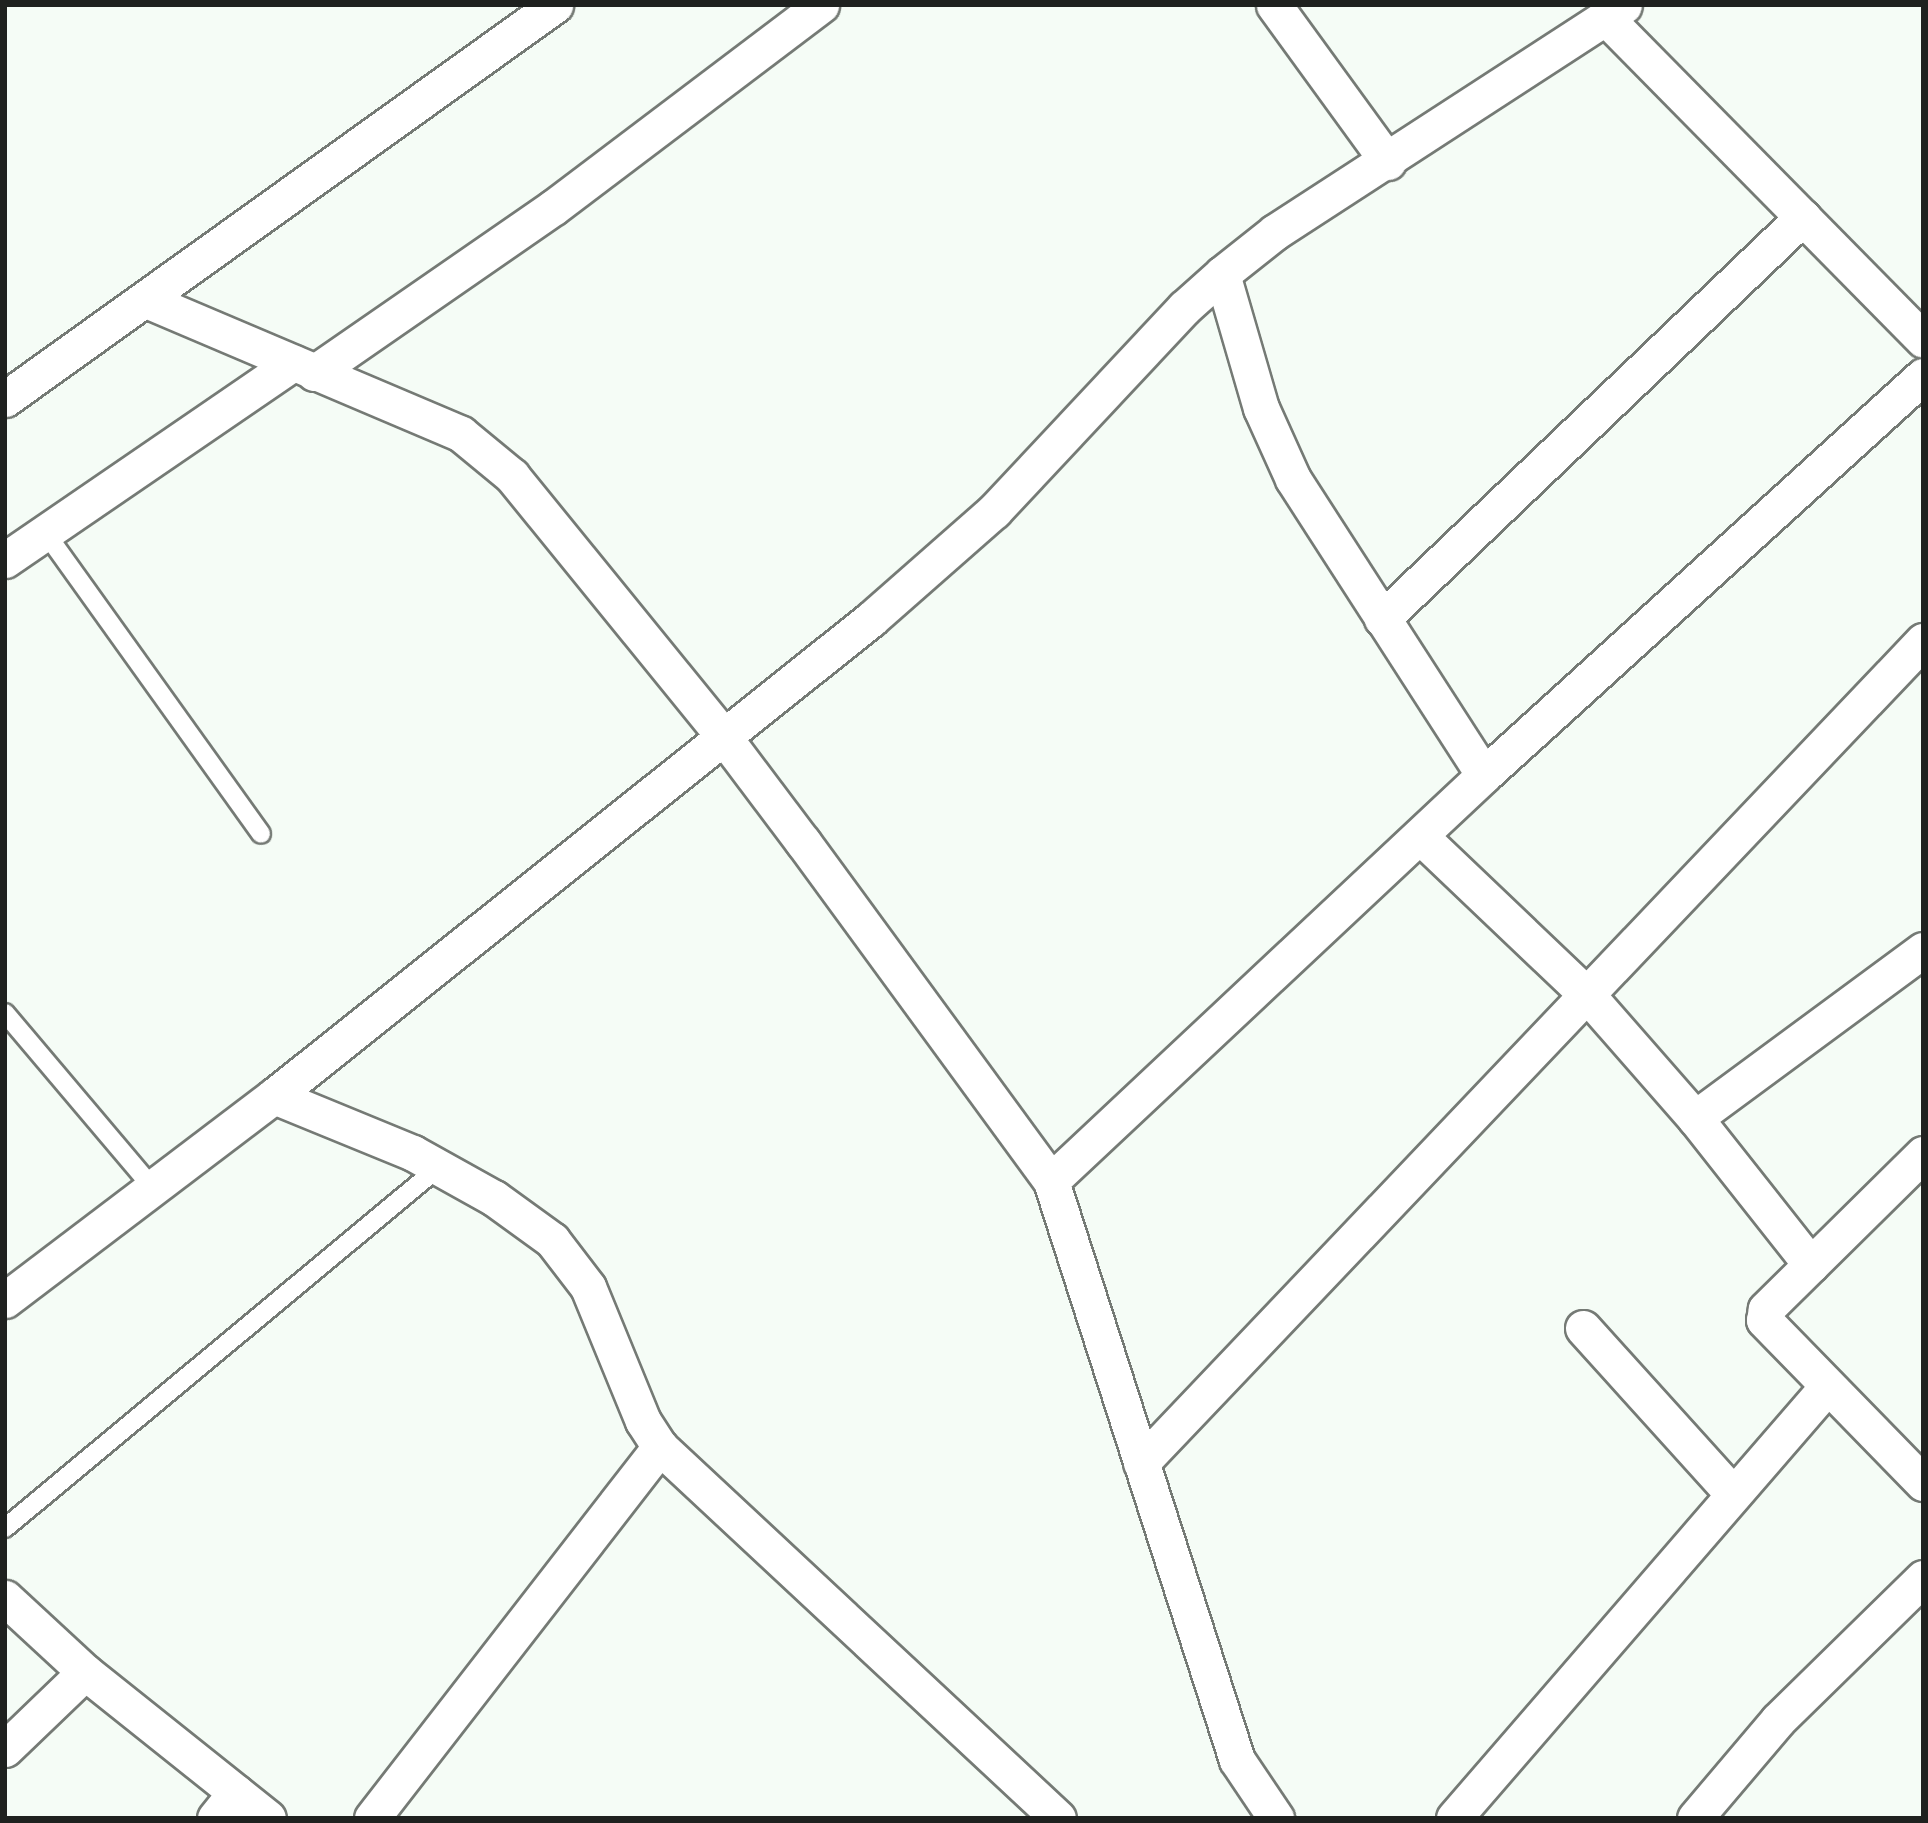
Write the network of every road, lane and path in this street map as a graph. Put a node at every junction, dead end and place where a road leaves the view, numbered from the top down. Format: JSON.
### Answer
{"nodes":[{"id":1,"x":555,"y":5,"type":"edge"},
{"id":2,"x":821,"y":5,"type":"edge"},
{"id":3,"x":1274,"y":5,"type":"edge"},
{"id":4,"x":1615,"y":11,"type":"edge"},
{"id":5,"x":1388,"y":162,"type":"junction"},
{"id":6,"x":1803,"y":218,"type":"junction"},
{"id":7,"x":1222,"y":274,"type":"junction"},
{"id":8,"x":146,"y":300,"type":"junction"},
{"id":9,"x":1923,"y":339,"type":"edge"},
{"id":10,"x":304,"y":368,"type":"junction"},
{"id":11,"x":1923,"y":376,"type":"edge"},
{"id":12,"x":5,"y":398,"type":"edge"},
{"id":13,"x":45,"y":532,"type":"junction"},
{"id":14,"x":5,"y":560,"type":"edge"},
{"id":15,"x":1382,"y":619,"type":"junction"},
{"id":16,"x":1923,"y":641,"type":"edge"},
{"id":17,"x":723,"y":736,"type":"junction"},
{"id":18,"x":1484,"y":775,"type":"junction"},
{"id":19,"x":261,"y":834,"type":"dead end"},
{"id":20,"x":1419,"y":836,"type":"junction"},
{"id":21,"x":1923,"y":950,"type":"edge"},
{"id":22,"x":1589,"y":997,"type":"junction"},
{"id":23,"x":5,"y":1013,"type":"edge"},
{"id":24,"x":274,"y":1096,"type":"junction"},
{"id":25,"x":1695,"y":1118,"type":"junction"},
{"id":26,"x":1923,"y":1154,"type":"edge"},
{"id":27,"x":439,"y":1167,"type":"junction"},
{"id":28,"x":1051,"y":1181,"type":"junction"},
{"id":29,"x":153,"y":1188,"type":"junction"},
{"id":30,"x":1811,"y":1265,"type":"junction"},
{"id":31,"x":5,"y":1300,"type":"edge"},
{"id":32,"x":1583,"y":1328,"type":"dead end"},
{"id":33,"x":1826,"y":1388,"type":"junction"},
{"id":34,"x":660,"y":1447,"type":"junction"},
{"id":35,"x":1141,"y":1463,"type":"junction"},
{"id":36,"x":1923,"y":1483,"type":"edge"},
{"id":37,"x":1733,"y":1494,"type":"junction"},
{"id":38,"x":5,"y":1528,"type":"edge"},
{"id":39,"x":1923,"y":1578,"type":"edge"},
{"id":40,"x":5,"y":1598,"type":"edge"},
{"id":41,"x":85,"y":1672,"type":"junction"},
{"id":42,"x":5,"y":1749,"type":"edge"},
{"id":43,"x":225,"y":1805,"type":"edge"},
{"id":44,"x":1056,"y":1817,"type":"edge"},
{"id":45,"x":268,"y":1818,"type":"edge"},
{"id":46,"x":372,"y":1818,"type":"edge"},
{"id":47,"x":1276,"y":1818,"type":"edge"},
{"id":48,"x":1454,"y":1818,"type":"edge"},
{"id":49,"x":1695,"y":1818,"type":"edge"}],
"edges":[{"from":1,"to":8,"type":"street"},
{"from":2,"to":10,"type":"street"},
{"from":3,"to":5,"type":"street"},
{"from":4,"to":5,"type":"street"},
{"from":4,"to":6,"type":"street"},
{"from":5,"to":7,"type":"street"},
{"from":6,"to":9,"type":"street"},
{"from":6,"to":15,"type":"street"},
{"from":7,"to":15,"type":"street"},
{"from":7,"to":17,"type":"street"},
{"from":8,"to":10,"type":"street"},
{"from":8,"to":12,"type":"street"},
{"from":10,"to":13,"type":"street"},
{"from":10,"to":17,"type":"street"},
{"from":11,"to":18,"type":"street"},
{"from":13,"to":14,"type":"street"},
{"from":13,"to":19,"type":"lane"},
{"from":15,"to":18,"type":"street"},
{"from":16,"to":22,"type":"street"},
{"from":17,"to":24,"type":"street"},
{"from":17,"to":28,"type":"street"},
{"from":18,"to":20,"type":"street"},
{"from":20,"to":22,"type":"street"},
{"from":20,"to":28,"type":"street"},
{"from":21,"to":25,"type":"street"},
{"from":22,"to":25,"type":"street"},
{"from":22,"to":35,"type":"street"},
{"from":23,"to":29,"type":"lane"},
{"from":24,"to":27,"type":"street"},
{"from":24,"to":29,"type":"street"},
{"from":25,"to":30,"type":"street"},
{"from":26,"to":30,"type":"street"},
{"from":27,"to":34,"type":"street"},
{"from":27,"to":38,"type":"lane"},
{"from":28,"to":35,"type":"street"},
{"from":29,"to":31,"type":"street"},
{"from":30,"to":33,"type":"street"},
{"from":32,"to":37,"type":"street"},
{"from":33,"to":36,"type":"street"},
{"from":33,"to":37,"type":"street"},
{"from":34,"to":44,"type":"street"},
{"from":34,"to":46,"type":"street"},
{"from":35,"to":47,"type":"street"},
{"from":37,"to":48,"type":"street"},
{"from":39,"to":49,"type":"street"},
{"from":40,"to":41,"type":"street"},
{"from":41,"to":42,"type":"street"},
{"from":41,"to":43,"type":"street"},
{"from":43,"to":45,"type":"street"}]}
